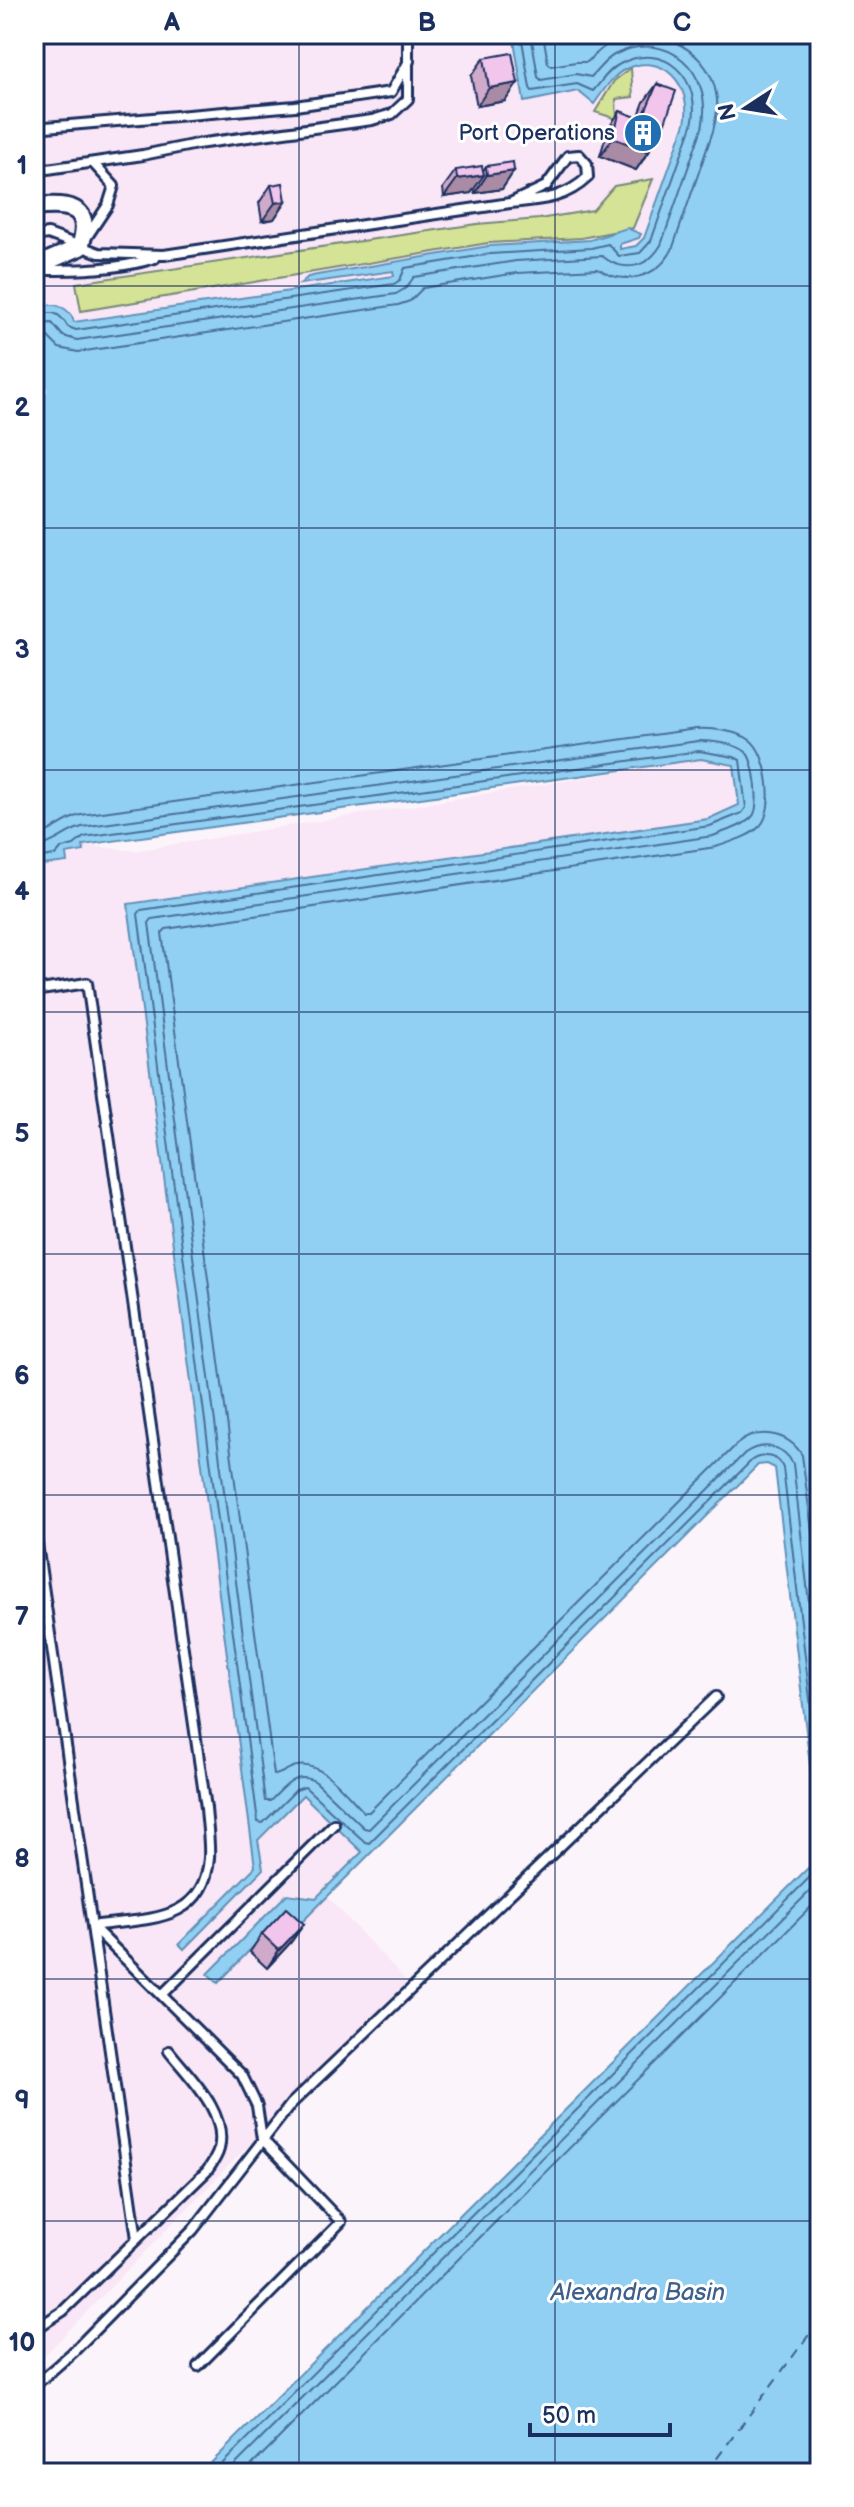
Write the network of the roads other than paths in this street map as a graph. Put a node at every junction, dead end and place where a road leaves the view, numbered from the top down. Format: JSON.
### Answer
{"nodes":[{"id":1,"x":408,"y":34,"type":"edge"},
{"id":2,"x":409,"y":60,"type":"junction"},
{"id":3,"x":34,"y":128,"type":"edge"},
{"id":4,"x":93,"y":163,"type":"junction"},
{"id":5,"x":34,"y":171,"type":"edge"},
{"id":6,"x":510,"y":203,"type":"junction"},
{"id":7,"x":34,"y":207,"type":"edge"},
{"id":8,"x":34,"y":236,"type":"edge"},
{"id":9,"x":80,"y":247,"type":"junction"},
{"id":10,"x":164,"y":255,"type":"junction"},
{"id":11,"x":34,"y":268,"type":"edge"},
{"id":12,"x":34,"y":991,"type":"edge"},
{"id":13,"x":34,"y":1523,"type":"edge"},
{"id":14,"x":716,"y":1697,"type":"dead end"},
{"id":15,"x":334,"y":1824,"type":"dead end"},
{"id":16,"x":92,"y":1926,"type":"junction"},
{"id":17,"x":162,"y":1995,"type":"junction"},
{"id":18,"x":169,"y":2051,"type":"dead end"},
{"id":19,"x":262,"y":2139,"type":"junction"},
{"id":20,"x":137,"y":2239,"type":"junction"},
{"id":21,"x":34,"y":2330,"type":"edge"},
{"id":22,"x":198,"y":2366,"type":"dead end"},
{"id":23,"x":34,"y":2386,"type":"edge"}],
"edges":[{"from":1,"to":2,"type":"lane"},
{"from":2,"to":3,"type":"lane"},
{"from":2,"to":4,"type":"lane"},
{"from":4,"to":5,"type":"lane"},
{"from":4,"to":9,"type":"lane"},
{"from":6,"to":6,"type":"lane"},
{"from":6,"to":10,"type":"lane"},
{"from":7,"to":9,"type":"street"},
{"from":8,"to":9,"type":"lane"},
{"from":9,"to":10,"type":"lane"},
{"from":9,"to":11,"type":"street"},
{"from":10,"to":11,"type":"lane"},
{"from":12,"to":16,"type":"lane"},
{"from":13,"to":16,"type":"lane"},
{"from":14,"to":19,"type":"lane"},
{"from":15,"to":17,"type":"lane"},
{"from":16,"to":17,"type":"lane"},
{"from":16,"to":20,"type":"lane"},
{"from":17,"to":19,"type":"lane"},
{"from":18,"to":20,"type":"lane"},
{"from":19,"to":22,"type":"lane"},
{"from":19,"to":23,"type":"lane"},
{"from":20,"to":21,"type":"lane"}]}
